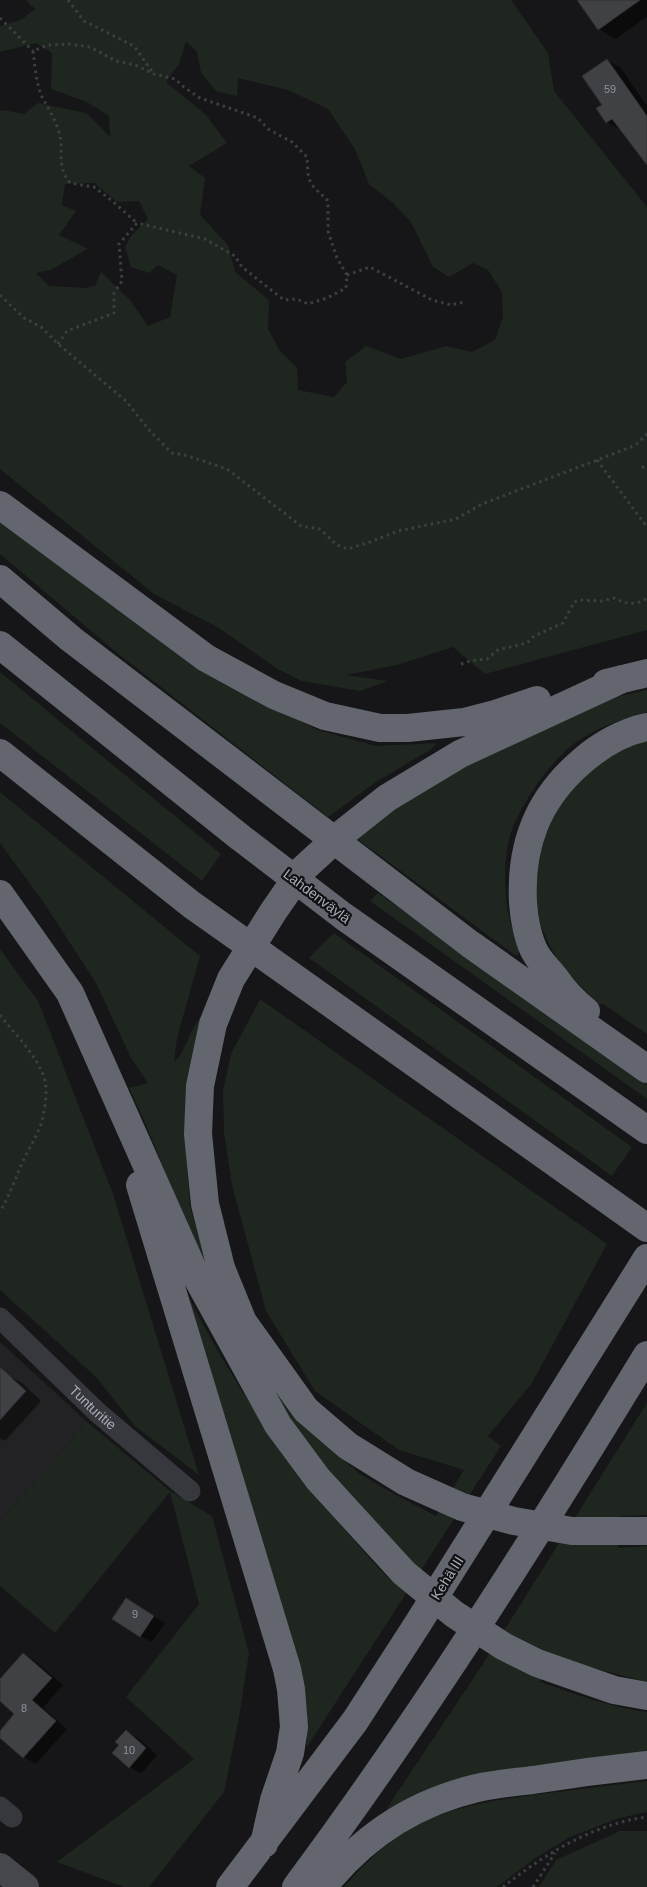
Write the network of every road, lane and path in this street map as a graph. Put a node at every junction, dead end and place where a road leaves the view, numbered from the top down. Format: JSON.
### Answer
{"nodes":[{"id":1,"x":68,"y":0,"type":"edge"},
{"id":2,"x":0,"y":18,"type":"edge"},
{"id":3,"x":33,"y":51,"type":"junction"},
{"id":4,"x":154,"y":74,"type":"junction"},
{"id":5,"x":137,"y":224,"type":"junction"},
{"id":6,"x":346,"y":275,"type":"junction"},
{"id":7,"x":0,"y":295,"type":"edge"},
{"id":8,"x":464,"y":302,"type":"dead end"},
{"id":9,"x":58,"y":344,"type":"junction"},
{"id":10,"x":647,"y":434,"type":"edge"},
{"id":11,"x":597,"y":460,"type":"junction"},
{"id":12,"x":647,"y":464,"type":"edge"},
{"id":13,"x":642,"y":468,"type":"dead end"},
{"id":14,"x":0,"y":505,"type":"edge"},
{"id":15,"x":647,"y":527,"type":"edge"},
{"id":16,"x":0,"y":579,"type":"edge"},
{"id":17,"x":647,"y":598,"type":"edge"},
{"id":18,"x":0,"y":646,"type":"edge"},
{"id":19,"x":461,"y":664,"type":"dead end"},
{"id":20,"x":635,"y":676,"type":"edge"},
{"id":21,"x":647,"y":727,"type":"edge"},
{"id":22,"x":0,"y":753,"type":"edge"},
{"id":23,"x":0,"y":894,"type":"edge"},
{"id":24,"x":0,"y":1015,"type":"edge"},
{"id":25,"x":644,"y":1066,"type":"edge"},
{"id":26,"x":106,"y":1071,"type":"junction"},
{"id":27,"x":647,"y":1130,"type":"edge"},
{"id":28,"x":0,"y":1212,"type":"edge"},
{"id":29,"x":647,"y":1228,"type":"edge"},
{"id":30,"x":647,"y":1258,"type":"edge"},
{"id":31,"x":0,"y":1318,"type":"edge"},
{"id":32,"x":647,"y":1355,"type":"edge"},
{"id":33,"x":190,"y":1491,"type":"dead end"},
{"id":34,"x":640,"y":1531,"type":"edge"},
{"id":35,"x":647,"y":1696,"type":"edge"},
{"id":36,"x":647,"y":1765,"type":"edge"},
{"id":37,"x":647,"y":1817,"type":"edge"},
{"id":38,"x":264,"y":1844,"type":"junction"},
{"id":39,"x":557,"y":1850,"type":"junction"},
{"id":40,"x":0,"y":1867,"type":"edge"},
{"id":41,"x":25,"y":1887,"type":"edge"},
{"id":42,"x":230,"y":1887,"type":"edge"},
{"id":43,"x":296,"y":1887,"type":"edge"},
{"id":44,"x":323,"y":1887,"type":"edge"},
{"id":45,"x":503,"y":1887,"type":"edge"},
{"id":46,"x":533,"y":1887,"type":"edge"}],
"edges":[{"from":1,"to":4,"type":"path"},
{"from":2,"to":3,"type":"path"},
{"from":3,"to":4,"type":"path"},
{"from":3,"to":5,"type":"path"},
{"from":4,"to":6,"type":"path"},
{"from":5,"to":6,"type":"path"},
{"from":5,"to":9,"type":"path"},
{"from":6,"to":8,"type":"path"},
{"from":7,"to":9,"type":"path"},
{"from":9,"to":11,"type":"path"},
{"from":10,"to":11,"type":"path"},
{"from":11,"to":15,"type":"path"},
{"from":12,"to":13,"type":"path"},
{"from":14,"to":20,"type":"highway"},
{"from":16,"to":25,"type":"highway"},
{"from":17,"to":19,"type":"path"},
{"from":18,"to":27,"type":"highway","name":"Lahdenväylä"},
{"from":20,"to":34,"type":"highway"},
{"from":21,"to":25,"type":"highway"},
{"from":22,"to":29,"type":"highway"},
{"from":23,"to":26,"type":"highway"},
{"from":24,"to":28,"type":"path"},
{"from":26,"to":35,"type":"highway"},
{"from":26,"to":38,"type":"highway"},
{"from":30,"to":38,"type":"highway","name":"Kehä III"},
{"from":31,"to":33,"type":"street","name":"Tunturitie"},
{"from":32,"to":43,"type":"highway"},
{"from":36,"to":44,"type":"highway"},
{"from":37,"to":39,"type":"path"},
{"from":38,"to":42,"type":"highway","name":"Kehä III"},
{"from":39,"to":45,"type":"path"},
{"from":39,"to":46,"type":"path"},
{"from":40,"to":41,"type":"main road"}]}
